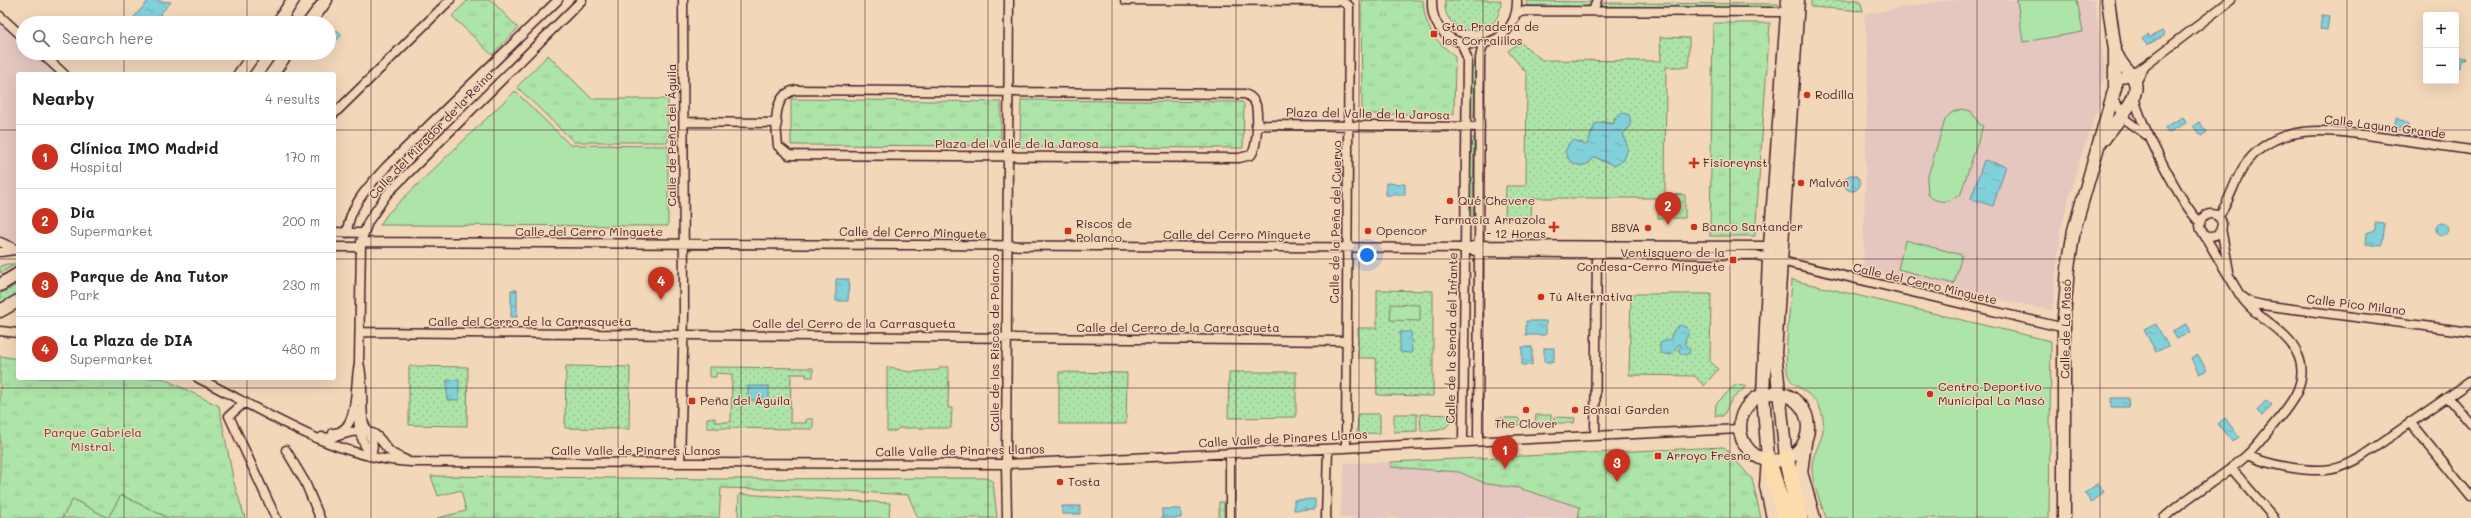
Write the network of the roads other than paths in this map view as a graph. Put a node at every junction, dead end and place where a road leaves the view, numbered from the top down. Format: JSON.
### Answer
{"nodes":[{"id":1,"x":293,"y":0,"type":"edge"},
{"id":2,"x":326,"y":0,"type":"edge"},
{"id":3,"x":450,"y":0,"type":"edge"},
{"id":4,"x":558,"y":0,"type":"edge"},
{"id":5,"x":582,"y":0,"type":"edge"},
{"id":6,"x":683,"y":0,"type":"edge"},
{"id":7,"x":1009,"y":0,"type":"edge"},
{"id":8,"x":1125,"y":0,"type":"edge"},
{"id":9,"x":1432,"y":0,"type":"edge"},
{"id":10,"x":1517,"y":0,"type":"edge"},
{"id":11,"x":1597,"y":0,"type":"edge"},
{"id":12,"x":2108,"y":0,"type":"edge"},
{"id":13,"x":2230,"y":0,"type":"edge"},
{"id":14,"x":1792,"y":4,"type":"edge"},
{"id":15,"x":1593,"y":11,"type":"junction"},
{"id":16,"x":1516,"y":13,"type":"junction"},
{"id":17,"x":0,"y":16,"type":"edge"},
{"id":18,"x":283,"y":16,"type":"edge"},
{"id":19,"x":314,"y":16,"type":"edge"},
{"id":20,"x":16,"y":31,"type":"edge"},
{"id":21,"x":1462,"y":44,"type":"junction"},
{"id":22,"x":1483,"y":44,"type":"junction"},
{"id":23,"x":2115,"y":50,"type":"junction"},
{"id":24,"x":49,"y":60,"type":"edge"},
{"id":25,"x":250,"y":60,"type":"edge"},
{"id":26,"x":282,"y":60,"type":"edge"},
{"id":27,"x":62,"y":72,"type":"edge"},
{"id":28,"x":241,"y":72,"type":"edge"},
{"id":29,"x":273,"y":72,"type":"edge"},
{"id":30,"x":2116,"y":81,"type":"junction"},
{"id":31,"x":2133,"y":89,"type":"junction"},
{"id":32,"x":1009,"y":92,"type":"junction"},
{"id":33,"x":2114,"y":94,"type":"junction"},
{"id":34,"x":336,"y":112,"type":"edge"},
{"id":35,"x":2122,"y":117,"type":"junction"},
{"id":36,"x":684,"y":122,"type":"junction"},
{"id":37,"x":777,"y":123,"type":"junction"},
{"id":38,"x":1256,"y":126,"type":"junction"},
{"id":39,"x":1349,"y":126,"type":"junction"},
{"id":40,"x":1466,"y":127,"type":"junction"},
{"id":41,"x":1480,"y":127,"type":"junction"},
{"id":42,"x":2150,"y":137,"type":"junction"},
{"id":43,"x":2100,"y":144,"type":"junction"},
{"id":44,"x":2471,"y":150,"type":"edge"},
{"id":45,"x":1009,"y":156,"type":"junction"},
{"id":46,"x":2218,"y":217,"type":"junction"},
{"id":47,"x":2200,"y":222,"type":"junction"},
{"id":48,"x":2221,"y":228,"type":"junction"},
{"id":49,"x":336,"y":232,"type":"edge"},
{"id":50,"x":348,"y":233,"type":"junction"},
{"id":51,"x":363,"y":233,"type":"junction"},
{"id":52,"x":2203,"y":233,"type":"junction"},
{"id":53,"x":0,"y":242,"type":"edge"},
{"id":54,"x":684,"y":244,"type":"junction"},
{"id":55,"x":361,"y":245,"type":"junction"},
{"id":56,"x":1008,"y":246,"type":"junction"},
{"id":57,"x":1770,"y":246,"type":"junction"},
{"id":58,"x":336,"y":247,"type":"edge"},
{"id":59,"x":1348,"y":248,"type":"junction"},
{"id":60,"x":1465,"y":248,"type":"junction"},
{"id":61,"x":1478,"y":248,"type":"junction"},
{"id":62,"x":16,"y":249,"type":"edge"},
{"id":63,"x":16,"y":250,"type":"edge"},
{"id":64,"x":0,"y":252,"type":"edge"},
{"id":65,"x":1597,"y":254,"type":"junction"},
{"id":66,"x":1775,"y":261,"type":"junction"},
{"id":67,"x":16,"y":275,"type":"edge"},
{"id":68,"x":0,"y":285,"type":"edge"},
{"id":69,"x":2238,"y":291,"type":"junction"},
{"id":70,"x":16,"y":302,"type":"edge"},
{"id":71,"x":2265,"y":306,"type":"junction"},
{"id":72,"x":0,"y":311,"type":"edge"},
{"id":73,"x":2255,"y":314,"type":"junction"},
{"id":74,"x":2272,"y":327,"type":"junction"},
{"id":75,"x":2065,"y":328,"type":"junction"},
{"id":76,"x":0,"y":331,"type":"edge"},
{"id":77,"x":360,"y":332,"type":"junction"},
{"id":78,"x":2471,"y":332,"type":"edge"},
{"id":79,"x":16,"y":333,"type":"edge"},
{"id":80,"x":683,"y":335,"type":"junction"},
{"id":81,"x":1007,"y":338,"type":"junction"},
{"id":82,"x":1347,"y":340,"type":"junction"},
{"id":83,"x":359,"y":362,"type":"junction"},
{"id":84,"x":202,"y":380,"type":"edge"},
{"id":85,"x":2471,"y":381,"type":"edge"},
{"id":86,"x":1778,"y":394,"type":"junction"},
{"id":87,"x":1763,"y":395,"type":"junction"},
{"id":88,"x":2448,"y":397,"type":"junction"},
{"id":89,"x":245,"y":402,"type":"junction"},
{"id":90,"x":2410,"y":422,"type":"junction"},
{"id":91,"x":2471,"y":424,"type":"edge"},
{"id":92,"x":1740,"y":429,"type":"junction"},
{"id":93,"x":358,"y":431,"type":"junction"},
{"id":94,"x":305,"y":432,"type":"junction"},
{"id":95,"x":371,"y":433,"type":"junction"},
{"id":96,"x":1596,"y":436,"type":"junction"},
{"id":97,"x":1478,"y":441,"type":"junction"},
{"id":98,"x":1463,"y":442,"type":"junction"},
{"id":99,"x":1805,"y":442,"type":"junction"},
{"id":100,"x":1346,"y":448,"type":"junction"},
{"id":101,"x":1328,"y":449,"type":"junction"},
{"id":102,"x":286,"y":450,"type":"dead end"},
{"id":103,"x":1230,"y":454,"type":"junction"},
{"id":104,"x":2247,"y":455,"type":"junction"},
{"id":105,"x":369,"y":456,"type":"junction"},
{"id":106,"x":1786,"y":458,"type":"junction"},
{"id":107,"x":1768,"y":459,"type":"junction"},
{"id":108,"x":411,"y":462,"type":"junction"},
{"id":109,"x":680,"y":463,"type":"junction"},
{"id":110,"x":1006,"y":464,"type":"junction"},
{"id":111,"x":2231,"y":468,"type":"junction"},
{"id":112,"x":2471,"y":497,"type":"edge"},
{"id":113,"x":276,"y":518,"type":"edge"},
{"id":114,"x":320,"y":518,"type":"edge"},
{"id":115,"x":1007,"y":518,"type":"edge"},
{"id":116,"x":1230,"y":518,"type":"edge"},
{"id":117,"x":1326,"y":518,"type":"edge"},
{"id":118,"x":1773,"y":518,"type":"edge"},
{"id":119,"x":1786,"y":518,"type":"edge"},
{"id":120,"x":1800,"y":518,"type":"edge"},
{"id":121,"x":1814,"y":518,"type":"edge"},
{"id":122,"x":2064,"y":518,"type":"edge"},
{"id":123,"x":2164,"y":518,"type":"edge"},
{"id":124,"x":2274,"y":518,"type":"edge"}],
"edges":[{"from":1,"to":18,"type":"street"},
{"from":2,"to":19,"type":"street"},
{"from":3,"to":34,"type":"street"},
{"from":4,"to":50,"type":"street","name":"Calle del Mirador de la Reina"},
{"from":5,"to":51,"type":"street","name":"Calle del Mirador de la Reina"},
{"from":6,"to":36,"type":"street","name":"Calle de Peña del Águila"},
{"from":7,"to":32,"type":"street","name":"Calle de los Riscos de Polanco"},
{"from":8,"to":39,"type":"street","name":"Calle de la Peña del Cuervo"},
{"from":9,"to":21,"type":"street"},
{"from":10,"to":16,"type":"street"},
{"from":11,"to":15,"type":"street"},
{"from":12,"to":23,"type":"street","name":"Calle de La Masó"},
{"from":13,"to":31,"type":"street"},
{"from":14,"to":15,"type":"street"},
{"from":14,"to":57,"type":"street"},
{"from":14,"to":66,"type":"street"},
{"from":15,"to":16,"type":"street"},
{"from":16,"to":22,"type":"street"},
{"from":17,"to":20,"type":"street"},
{"from":21,"to":22,"type":"street"},
{"from":21,"to":40,"type":"street","name":"Calle de la Senda del Infante"},
{"from":22,"to":41,"type":"street","name":"Calle de la Senda del Infante"},
{"from":23,"to":30,"type":"street","name":"Calle de La Masó"},
{"from":23,"to":31,"type":"street","name":"Calle de La Masó"},
{"from":24,"to":27,"type":"street"},
{"from":25,"to":28,"type":"street"},
{"from":26,"to":29,"type":"street"},
{"from":30,"to":31,"type":"street"},
{"from":30,"to":33,"type":"street","name":"Calle de La Masó"},
{"from":31,"to":33,"type":"street"},
{"from":31,"to":35,"type":"street","name":"Calle de La Masó"},
{"from":31,"to":42,"type":"street"},
{"from":32,"to":37,"type":"street","name":"Plaza del Valle de la Jarosa"},
{"from":32,"to":38,"type":"street","name":"Plaza del Valle de la Jarosa"},
{"from":32,"to":45,"type":"street","name":"Calle de los Riscos de Polanco"},
{"from":33,"to":35,"type":"street"},
{"from":33,"to":43,"type":"street","name":"Calle de La Masó"},
{"from":35,"to":42,"type":"street"},
{"from":35,"to":43,"type":"street","name":"Calle de La Masó"},
{"from":36,"to":37,"type":"street"},
{"from":36,"to":54,"type":"street","name":"Calle de Peña del Águila"},
{"from":37,"to":45,"type":"street","name":"Plaza del Valle de la Jarosa"},
{"from":38,"to":39,"type":"street","name":"Plaza del Valle de la Jarosa"},
{"from":38,"to":45,"type":"street","name":"Plaza del Valle de la Jarosa"},
{"from":39,"to":40,"type":"street","name":"Plaza del Valle de la Jarosa"},
{"from":39,"to":59,"type":"street","name":"Calle de la Peña del Cuervo"},
{"from":40,"to":41,"type":"street","name":"Plaza del Valle de la Jarosa"},
{"from":40,"to":60,"type":"street","name":"Calle de la Senda del Infante"},
{"from":41,"to":61,"type":"street","name":"Calle de la Senda del Infante"},
{"from":42,"to":47,"type":"street"},
{"from":43,"to":75,"type":"street","name":"Calle de La Masó"},
{"from":44,"to":46,"type":"street","name":"Calle Laguna Grande"},
{"from":45,"to":56,"type":"street","name":"Calle de los Riscos de Polanco"},
{"from":46,"to":47,"type":"street"},
{"from":46,"to":48,"type":"street"},
{"from":47,"to":52,"type":"street"},
{"from":48,"to":52,"type":"street"},
{"from":48,"to":69,"type":"street"},
{"from":49,"to":50,"type":"street"},
{"from":50,"to":51,"type":"street"},
{"from":51,"to":55,"type":"street","name":"Calle del Mirador de la Reina"},
{"from":52,"to":69,"type":"street"},
{"from":53,"to":62,"type":"street"},
{"from":54,"to":55,"type":"street","name":"Calle del Cerro Minguete"},
{"from":54,"to":56,"type":"street","name":"Calle del Cerro Minguete"},
{"from":54,"to":80,"type":"street","name":"Calle de Peña del Águila"},
{"from":55,"to":58,"type":"street","name":"Calle del Cerro Minguete"},
{"from":55,"to":77,"type":"street","name":"Calle del Mirador de la Reina"},
{"from":56,"to":59,"type":"street","name":"Calle del Cerro Minguete"},
{"from":56,"to":81,"type":"street","name":"Calle de los Riscos de Polanco"},
{"from":57,"to":61,"type":"street","name":"Calle del Cerro Minguete"},
{"from":57,"to":66,"type":"street"},
{"from":59,"to":60,"type":"street","name":"Calle del Cerro Minguete"},
{"from":59,"to":82,"type":"street","name":"Calle de la Peña del Cuervo"},
{"from":60,"to":61,"type":"street","name":"Calle del Cerro Minguete"},
{"from":60,"to":98,"type":"street","name":"Calle de la Senda del Infante"},
{"from":61,"to":65,"type":"street","name":"Calle del Cerro Minguete"},
{"from":61,"to":97,"type":"street","name":"Calle de la Senda del Infante"},
{"from":63,"to":64,"type":"street"},
{"from":65,"to":66,"type":"street","name":"Calle del Cerro Minguete"},
{"from":65,"to":96,"type":"street"},
{"from":66,"to":75,"type":"street","name":"Calle del Cerro Minguete"},
{"from":66,"to":86,"type":"street"},
{"from":66,"to":87,"type":"street"},
{"from":67,"to":68,"type":"street"},
{"from":69,"to":71,"type":"street","name":"Calle Pico Milano"},
{"from":69,"to":73,"type":"street"},
{"from":70,"to":72,"type":"street"},
{"from":71,"to":73,"type":"street"},
{"from":71,"to":74,"type":"street"},
{"from":71,"to":78,"type":"street","name":"Calle Pico Milano"},
{"from":73,"to":74,"type":"street"},
{"from":74,"to":104,"type":"street"},
{"from":75,"to":122,"type":"street","name":"Calle de La Masó"},
{"from":76,"to":79,"type":"street"},
{"from":77,"to":80,"type":"street","name":"Calle del Cerro de la Carrasqueta"},
{"from":77,"to":83,"type":"street","name":"Calle del Mirador de la Reina"},
{"from":80,"to":81,"type":"street","name":"Calle del Cerro de la Carrasqueta"},
{"from":80,"to":109,"type":"street","name":"Calle de Peña del Águila"},
{"from":81,"to":82,"type":"street","name":"Calle del Cerro de la Carrasqueta"},
{"from":81,"to":110,"type":"street","name":"Calle de los Riscos de Polanco"},
{"from":82,"to":100,"type":"street","name":"Calle de la Peña del Cuervo"},
{"from":83,"to":93,"type":"street"},
{"from":83,"to":94,"type":"street"},
{"from":83,"to":95,"type":"street","name":"Calle del Mirador de la Reina"},
{"from":84,"to":89,"type":"street","name":"Calle Valle de Pinares Llanos"},
{"from":85,"to":88,"type":"street"},
{"from":86,"to":87,"type":"street"},
{"from":86,"to":99,"type":"street"},
{"from":86,"to":106,"type":"street"},
{"from":87,"to":92,"type":"street"},
{"from":87,"to":107,"type":"street"},
{"from":88,"to":90,"type":"street"},
{"from":88,"to":91,"type":"street"},
{"from":89,"to":94,"type":"street","name":"Calle Valle de Pinares Llanos"},
{"from":89,"to":113,"type":"street"},
{"from":90,"to":104,"type":"street"},
{"from":90,"to":112,"type":"street"},
{"from":92,"to":96,"type":"street","name":"Calle Valle de Pinares Llanos"},
{"from":92,"to":107,"type":"street"},
{"from":93,"to":94,"type":"street"},
{"from":93,"to":95,"type":"street"},
{"from":93,"to":105,"type":"street"},
{"from":94,"to":105,"type":"street","name":"Calle Valle de Pinares Llanos"},
{"from":95,"to":105,"type":"street"},
{"from":95,"to":108,"type":"street"},
{"from":96,"to":97,"type":"street","name":"Calle Valle de Pinares Llanos"},
{"from":97,"to":98,"type":"street","name":"Calle Valle de Pinares Llanos"},
{"from":98,"to":100,"type":"street","name":"Calle Valle de Pinares Llanos"},
{"from":99,"to":106,"type":"street"},
{"from":99,"to":121,"type":"street"},
{"from":100,"to":101,"type":"street","name":"Calle Valle de Pinares Llanos"},
{"from":101,"to":103,"type":"street","name":"Calle Valle de Pinares Llanos"},
{"from":101,"to":117,"type":"street"},
{"from":102,"to":114,"type":"street"},
{"from":103,"to":110,"type":"street","name":"Calle Valle de Pinares Llanos"},
{"from":103,"to":116,"type":"street"},
{"from":104,"to":111,"type":"street"},
{"from":105,"to":108,"type":"street","name":"Calle Valle de Pinares Llanos"},
{"from":106,"to":107,"type":"street"},
{"from":106,"to":120,"type":"highway"},
{"from":107,"to":118,"type":"street"},
{"from":107,"to":119,"type":"highway"},
{"from":108,"to":109,"type":"street","name":"Calle Valle de Pinares Llanos"},
{"from":109,"to":110,"type":"street","name":"Calle Valle de Pinares Llanos"},
{"from":110,"to":115,"type":"street","name":"Calle de los Riscos de Polanco"},
{"from":111,"to":123,"type":"street"},
{"from":111,"to":124,"type":"street"}]}
